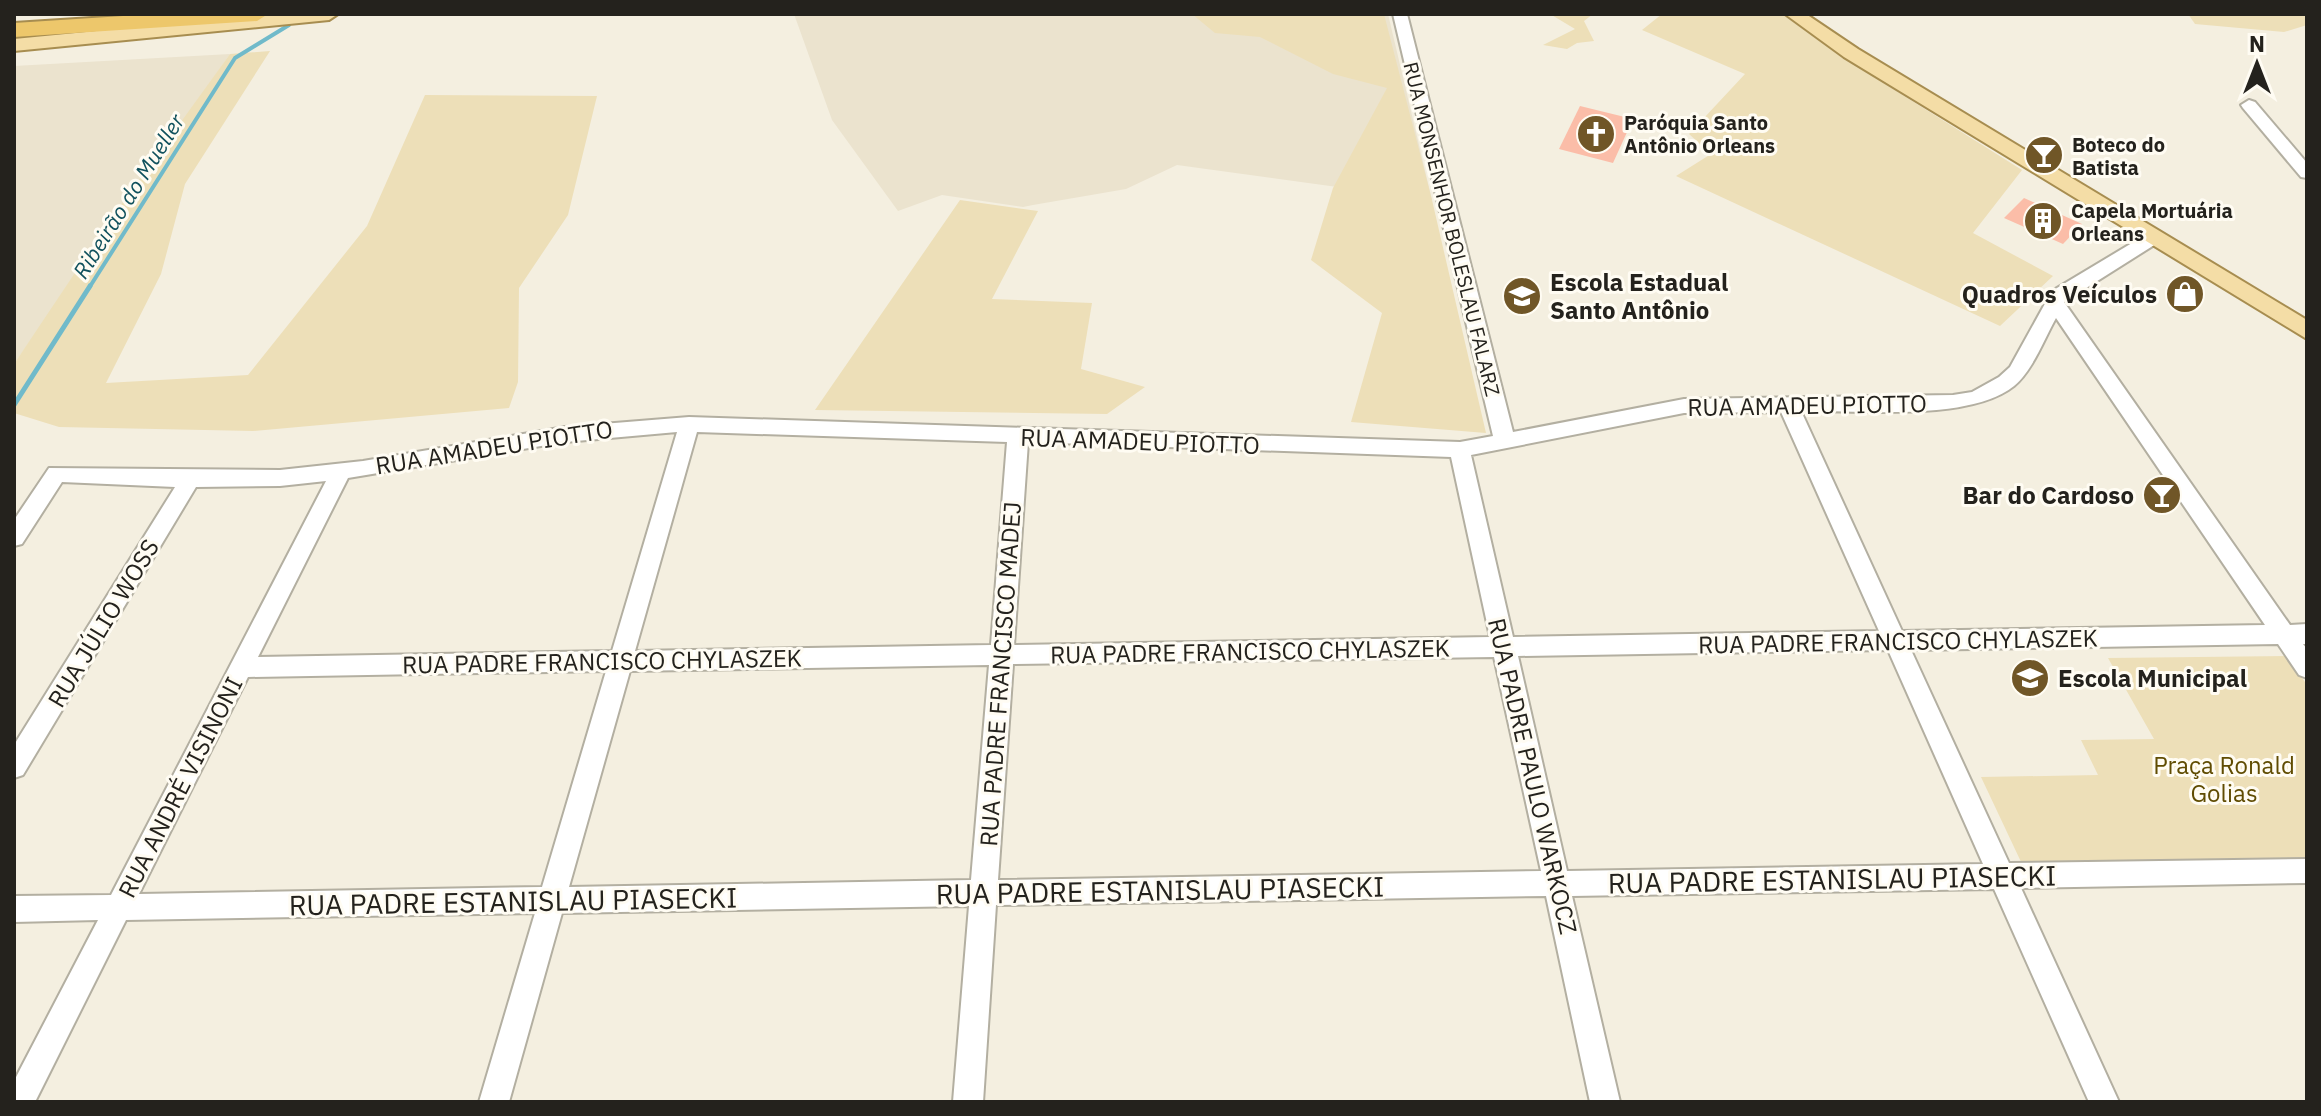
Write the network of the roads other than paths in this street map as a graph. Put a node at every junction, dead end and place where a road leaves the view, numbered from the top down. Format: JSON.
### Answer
{"nodes":[{"id":1,"x":257,"y":14,"type":"edge"},
{"id":2,"x":329,"y":14,"type":"edge"},
{"id":3,"x":1400,"y":14,"type":"edge"},
{"id":4,"x":1794,"y":14,"type":"edge"},
{"id":5,"x":14,"y":30,"type":"edge"},
{"id":6,"x":14,"y":45,"type":"edge"},
{"id":7,"x":2249,"y":105,"type":"dead end"},
{"id":8,"x":2307,"y":173,"type":"edge"},
{"id":9,"x":2153,"y":238,"type":"junction"},
{"id":10,"x":2054,"y":301,"type":"junction"},
{"id":11,"x":2307,"y":331,"type":"edge"},
{"id":12,"x":1788,"y":404,"type":"junction"},
{"id":13,"x":689,"y":424,"type":"junction"},
{"id":14,"x":1018,"y":437,"type":"junction"},
{"id":15,"x":1505,"y":443,"type":"junction"},
{"id":16,"x":1460,"y":450,"type":"junction"},
{"id":17,"x":341,"y":472,"type":"junction"},
{"id":18,"x":191,"y":478,"type":"junction"},
{"id":19,"x":14,"y":538,"type":"edge"},
{"id":20,"x":2296,"y":635,"type":"edge"},
{"id":21,"x":1895,"y":641,"type":"junction"},
{"id":22,"x":1504,"y":647,"type":"junction"},
{"id":23,"x":1001,"y":655,"type":"junction"},
{"id":24,"x":621,"y":661,"type":"junction"},
{"id":25,"x":241,"y":667,"type":"junction"},
{"id":26,"x":2307,"y":668,"type":"edge"},
{"id":27,"x":14,"y":767,"type":"edge"},
{"id":28,"x":2307,"y":871,"type":"edge"},
{"id":29,"x":2001,"y":876,"type":"junction"},
{"id":30,"x":1557,"y":884,"type":"junction"},
{"id":31,"x":984,"y":893,"type":"junction"},
{"id":32,"x":552,"y":901,"type":"junction"},
{"id":33,"x":118,"y":908,"type":"junction"},
{"id":34,"x":14,"y":909,"type":"edge"},
{"id":35,"x":19,"y":1102,"type":"edge"},
{"id":36,"x":494,"y":1102,"type":"edge"},
{"id":37,"x":968,"y":1102,"type":"edge"},
{"id":38,"x":1605,"y":1102,"type":"edge"},
{"id":39,"x":2104,"y":1102,"type":"edge"}],
"edges":[{"from":1,"to":5,"type":"highway"},
{"from":2,"to":6,"type":"main road"},
{"from":3,"to":15,"type":"street","name":"RUA MONSENHOR BOLESLAU FALARZ"},
{"from":4,"to":9,"type":"main road"},
{"from":7,"to":8,"type":"street"},
{"from":9,"to":10,"type":"street","name":"RUA AMADEU PIOTTO"},
{"from":9,"to":11,"type":"main road"},
{"from":10,"to":12,"type":"street","name":"RUA AMADEU PIOTTO"},
{"from":10,"to":20,"type":"street"},
{"from":12,"to":15,"type":"street","name":"RUA AMADEU PIOTTO"},
{"from":12,"to":21,"type":"street"},
{"from":13,"to":14,"type":"street","name":"RUA AMADEU PIOTTO"},
{"from":13,"to":17,"type":"street","name":"RUA AMADEU PIOTTO"},
{"from":13,"to":24,"type":"street"},
{"from":14,"to":16,"type":"street","name":"RUA AMADEU PIOTTO"},
{"from":14,"to":23,"type":"street","name":"RUA PADRE FRANCISCO MADEJ"},
{"from":15,"to":16,"type":"street","name":"RUA AMADEU PIOTTO"},
{"from":16,"to":22,"type":"street","name":"RUA PADRE PAULO WARKOCZ"},
{"from":17,"to":18,"type":"street","name":"RUA AMADEU PIOTTO"},
{"from":17,"to":25,"type":"street","name":"RUA ANDRÉ VISINONI"},
{"from":18,"to":19,"type":"street","name":"RUA AMADEU PIOTTO"},
{"from":18,"to":27,"type":"street","name":"RUA JÚLIO WOSS"},
{"from":20,"to":21,"type":"street","name":"RUA PADRE FRANCISCO CHYLASZEK"},
{"from":20,"to":26,"type":"street"},
{"from":21,"to":22,"type":"street","name":"RUA PADRE FRANCISCO CHYLASZEK"},
{"from":21,"to":29,"type":"street"},
{"from":22,"to":23,"type":"street","name":"RUA PADRE FRANCISCO CHYLASZEK"},
{"from":22,"to":30,"type":"street","name":"RUA PADRE PAULO WARKOCZ"},
{"from":23,"to":24,"type":"street","name":"RUA PADRE FRANCISCO CHYLASZEK"},
{"from":23,"to":31,"type":"street","name":"RUA PADRE FRANCISCO MADEJ"},
{"from":24,"to":25,"type":"street","name":"RUA PADRE FRANCISCO CHYLASZEK"},
{"from":24,"to":32,"type":"street"},
{"from":25,"to":33,"type":"street","name":"RUA ANDRÉ VISINONI"},
{"from":28,"to":29,"type":"street","name":"RUA PADRE ESTANISLAU PIASECKI"},
{"from":29,"to":30,"type":"street","name":"RUA PADRE ESTANISLAU PIASECKI"},
{"from":29,"to":39,"type":"street"},
{"from":30,"to":31,"type":"street","name":"RUA PADRE ESTANISLAU PIASECKI"},
{"from":30,"to":38,"type":"street","name":"RUA PADRE PAULO WARKOCZ"},
{"from":31,"to":32,"type":"street","name":"RUA PADRE ESTANISLAU PIASECKI"},
{"from":31,"to":37,"type":"street","name":"RUA PADRE FRANCISCO MADEJ"},
{"from":32,"to":33,"type":"street","name":"RUA PADRE ESTANISLAU PIASECKI"},
{"from":32,"to":36,"type":"street"},
{"from":33,"to":34,"type":"street","name":"RUA PADRE ESTANISLAU PIASECKI"},
{"from":33,"to":35,"type":"street","name":"RUA ANDRÉ VISINONI"}]}
